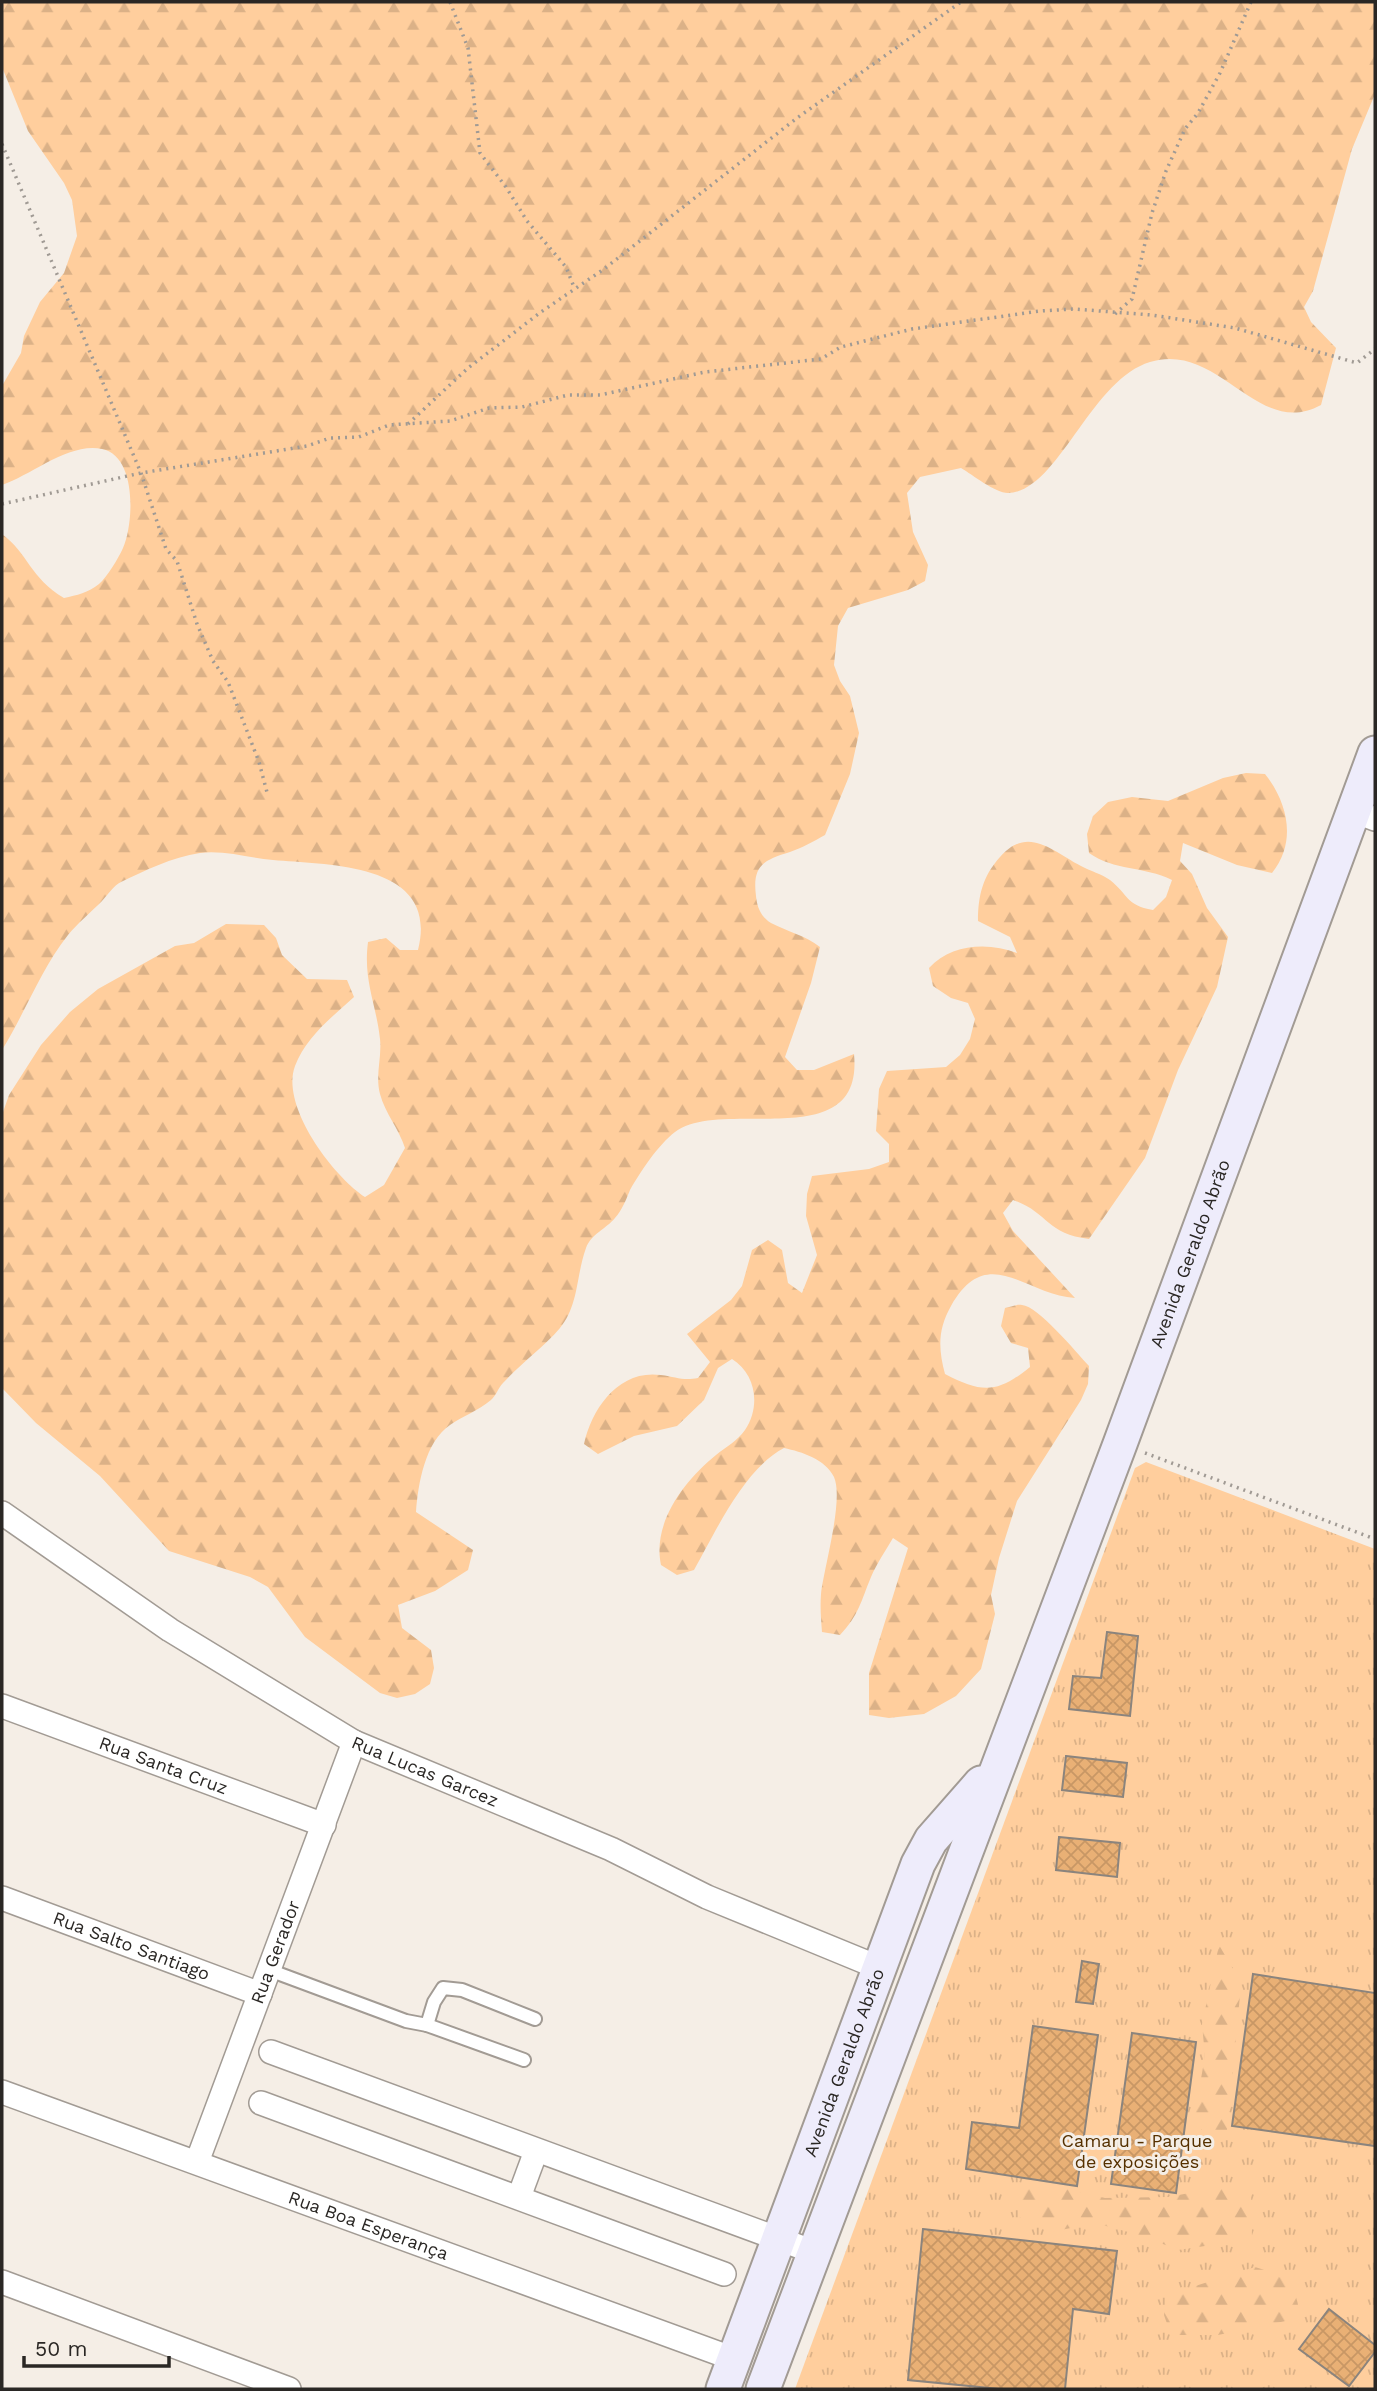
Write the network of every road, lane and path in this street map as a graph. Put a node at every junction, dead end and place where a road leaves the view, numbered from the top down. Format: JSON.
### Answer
{"nodes":[{"id":1,"x":450,"y":2,"type":"edge"},
{"id":2,"x":961,"y":2,"type":"edge"},
{"id":3,"x":1251,"y":2,"type":"edge"},
{"id":4,"x":2,"y":144,"type":"edge"},
{"id":5,"x":574,"y":287,"type":"junction"},
{"id":6,"x":1115,"y":314,"type":"junction"},
{"id":7,"x":1375,"y":349,"type":"edge"},
{"id":8,"x":408,"y":424,"type":"junction"},
{"id":9,"x":141,"y":473,"type":"junction"},
{"id":10,"x":2,"y":504,"type":"edge"},
{"id":11,"x":1375,"y":753,"type":"edge"},
{"id":12,"x":268,"y":796,"type":"dead end"},
{"id":13,"x":1365,"y":815,"type":"edge"},
{"id":14,"x":1120,"y":1444,"type":"junction"},
{"id":15,"x":3,"y":1518,"type":"edge"},
{"id":16,"x":1375,"y":1539,"type":"edge"},
{"id":17,"x":2,"y":1706,"type":"edge"},
{"id":18,"x":354,"y":1742,"type":"junction"},
{"id":19,"x":1001,"y":1755,"type":"junction"},
{"id":20,"x":324,"y":1825,"type":"junction"},
{"id":21,"x":2,"y":1898,"type":"edge"},
{"id":22,"x":880,"y":1968,"type":"junction"},
{"id":23,"x":269,"y":1970,"type":"junction"},
{"id":24,"x":260,"y":1994,"type":"junction"},
{"id":25,"x":535,"y":2019,"type":"dead end"},
{"id":26,"x":427,"y":2025,"type":"junction"},
{"id":27,"x":271,"y":2052,"type":"dead end"},
{"id":28,"x":524,"y":2060,"type":"dead end"},
{"id":29,"x":2,"y":2092,"type":"edge"},
{"id":30,"x":261,"y":2103,"type":"dead end"},
{"id":31,"x":536,"y":2151,"type":"junction"},
{"id":32,"x":197,"y":2162,"type":"junction"},
{"id":33,"x":519,"y":2197,"type":"junction"},
{"id":34,"x":778,"y":2240,"type":"junction"},
{"id":35,"x":814,"y":2252,"type":"junction"},
{"id":36,"x":724,"y":2274,"type":"dead end"},
{"id":37,"x":2,"y":2282,"type":"edge"},
{"id":38,"x":729,"y":2374,"type":"edge"},
{"id":39,"x":289,"y":2389,"type":"edge"},
{"id":40,"x":763,"y":2389,"type":"edge"}],
"edges":[{"from":1,"to":5,"type":"path"},
{"from":2,"to":5,"type":"path"},
{"from":3,"to":6,"type":"path"},
{"from":4,"to":9,"type":"path"},
{"from":5,"to":8,"type":"path"},
{"from":6,"to":7,"type":"path"},
{"from":6,"to":8,"type":"path"},
{"from":8,"to":9,"type":"path"},
{"from":9,"to":10,"type":"path"},
{"from":9,"to":12,"type":"path"},
{"from":11,"to":13,"type":"main road","name":"Avenida Geraldo Abrão"},
{"from":13,"to":14,"type":"main road","name":"Avenida Geraldo Abrão"},
{"from":14,"to":16,"type":"path"},
{"from":14,"to":19,"type":"main road","name":"Avenida Geraldo Abrão"},
{"from":15,"to":18,"type":"street","name":"Rua Lucas Garcez"},
{"from":17,"to":20,"type":"street","name":"Rua Santa Cruz"},
{"from":18,"to":20,"type":"street","name":"Rua Gerador"},
{"from":18,"to":22,"type":"street","name":"Rua Lucas Garcez"},
{"from":19,"to":22,"type":"main road","name":"Avenida Geraldo Abrão"},
{"from":19,"to":35,"type":"main road","name":"Avenida Geraldo Abrão"},
{"from":20,"to":23,"type":"street","name":"Rua Gerador"},
{"from":21,"to":24,"type":"street","name":"Rua Salto Santiago"},
{"from":22,"to":34,"type":"main road","name":"Avenida Geraldo Abrão"},
{"from":23,"to":24,"type":"street","name":"Rua Gerador"},
{"from":23,"to":26,"type":"lane"},
{"from":24,"to":32,"type":"street","name":"Rua Gerador"},
{"from":25,"to":26,"type":"lane"},
{"from":26,"to":28,"type":"lane"},
{"from":27,"to":31,"type":"street"},
{"from":29,"to":32,"type":"street","name":"Rua Boa Esperança"},
{"from":30,"to":33,"type":"street"},
{"from":31,"to":33,"type":"street"},
{"from":31,"to":34,"type":"street"},
{"from":32,"to":38,"type":"street","name":"Rua Boa Esperança"},
{"from":33,"to":36,"type":"street"},
{"from":34,"to":35,"type":"street"},
{"from":34,"to":38,"type":"main road","name":"Avenida Geraldo Abrão"},
{"from":35,"to":40,"type":"main road","name":"Avenida Geraldo Abrão"},
{"from":37,"to":39,"type":"street"}]}
